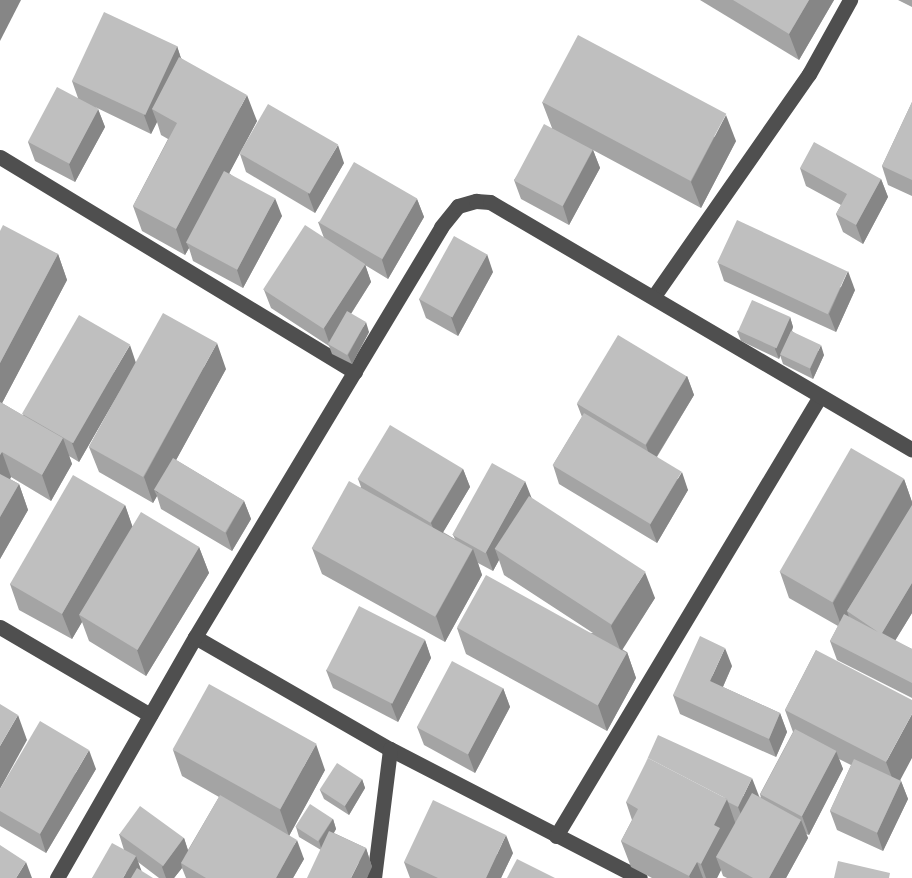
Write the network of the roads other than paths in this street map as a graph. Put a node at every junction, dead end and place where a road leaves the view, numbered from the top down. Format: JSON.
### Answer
{"nodes":[{"id":1,"x":850,"y":0,"type":"edge"},
{"id":2,"x":0,"y":157,"type":"edge"},
{"id":3,"x":654,"y":296,"type":"junction"},
{"id":4,"x":355,"y":372,"type":"junction"},
{"id":5,"x":819,"y":398,"type":"junction"},
{"id":6,"x":912,"y":450,"type":"edge"},
{"id":7,"x":0,"y":627,"type":"edge"},
{"id":8,"x":195,"y":637,"type":"junction"},
{"id":9,"x":150,"y":715,"type":"junction"},
{"id":10,"x":390,"y":749,"type":"junction"},
{"id":11,"x":556,"y":836,"type":"junction"},
{"id":12,"x":57,"y":878,"type":"edge"},
{"id":13,"x":374,"y":878,"type":"edge"},
{"id":14,"x":640,"y":878,"type":"edge"}],
"edges":[{"from":1,"to":3,"type":"street"},
{"from":2,"to":4,"type":"street"},
{"from":3,"to":4,"type":"street"},
{"from":3,"to":5,"type":"street"},
{"from":4,"to":8,"type":"street"},
{"from":5,"to":6,"type":"street"},
{"from":5,"to":11,"type":"street"},
{"from":7,"to":9,"type":"street"},
{"from":8,"to":9,"type":"street"},
{"from":8,"to":10,"type":"street"},
{"from":9,"to":12,"type":"street"},
{"from":10,"to":11,"type":"street"},
{"from":10,"to":13,"type":"street"},
{"from":11,"to":14,"type":"street"}]}
